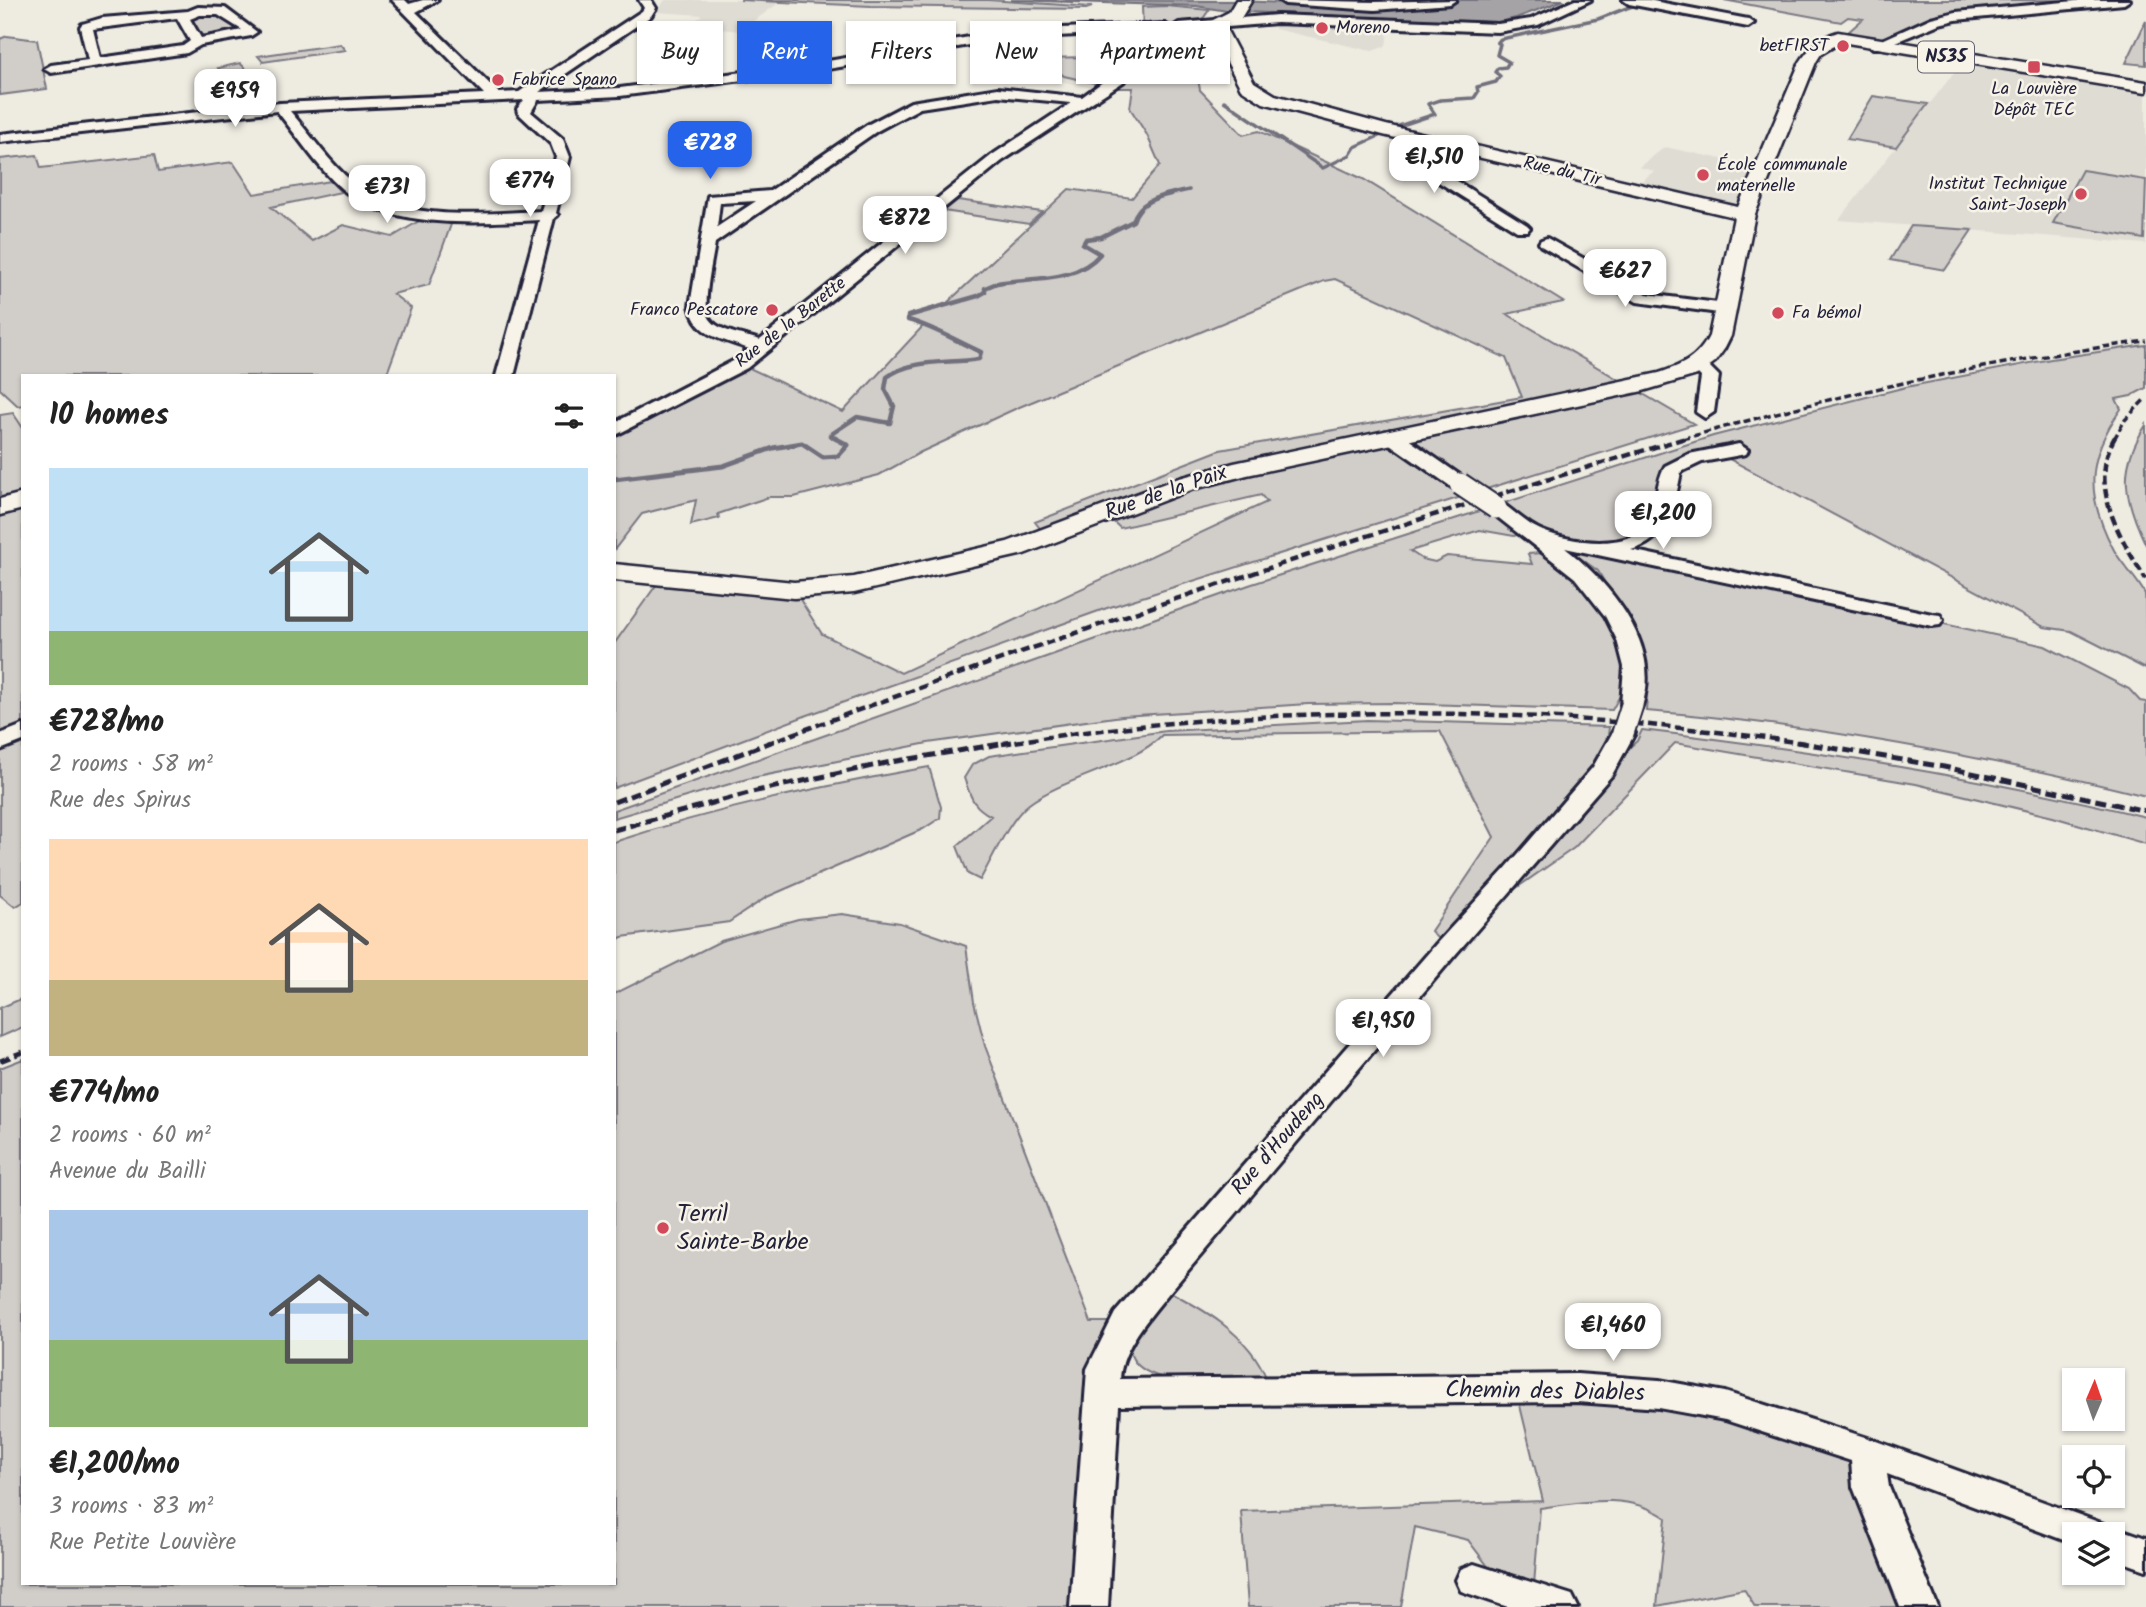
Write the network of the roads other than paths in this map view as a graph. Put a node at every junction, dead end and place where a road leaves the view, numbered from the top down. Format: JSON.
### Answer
{"nodes":[{"id":1,"x":645,"y":0,"type":"edge"},
{"id":2,"x":1285,"y":0,"type":"edge"},
{"id":3,"x":1450,"y":0,"type":"edge"},
{"id":4,"x":1585,"y":0,"type":"edge"},
{"id":5,"x":1629,"y":0,"type":"edge"},
{"id":6,"x":1665,"y":0,"type":"edge"},
{"id":7,"x":2124,"y":0,"type":"edge"},
{"id":8,"x":415,"y":4,"type":"edge"},
{"id":9,"x":1240,"y":6,"type":"edge"},
{"id":10,"x":195,"y":8,"type":"edge"},
{"id":11,"x":1218,"y":21,"type":"edge"},
{"id":12,"x":1230,"y":22,"type":"edge"},
{"id":13,"x":1076,"y":32,"type":"edge"},
{"id":14,"x":197,"y":43,"type":"junction"},
{"id":15,"x":1877,"y":45,"type":"junction"},
{"id":16,"x":1230,"y":52,"type":"edge"},
{"id":17,"x":95,"y":62,"type":"junction"},
{"id":18,"x":51,"y":69,"type":"dead end"},
{"id":19,"x":1110,"y":84,"type":"edge"},
{"id":20,"x":2146,"y":87,"type":"edge"},
{"id":21,"x":494,"y":96,"type":"junction"},
{"id":22,"x":528,"y":97,"type":"junction"},
{"id":23,"x":1084,"y":101,"type":"junction"},
{"id":24,"x":280,"y":107,"type":"junction"},
{"id":25,"x":0,"y":138,"type":"edge"},
{"id":26,"x":1461,"y":148,"type":"junction"},
{"id":27,"x":777,"y":195,"type":"junction"},
{"id":28,"x":1745,"y":214,"type":"junction"},
{"id":29,"x":550,"y":215,"type":"junction"},
{"id":30,"x":1522,"y":228,"type":"dead end"},
{"id":31,"x":707,"y":241,"type":"junction"},
{"id":32,"x":1547,"y":243,"type":"dead end"},
{"id":33,"x":1726,"y":309,"type":"junction"},
{"id":34,"x":762,"y":347,"type":"junction"},
{"id":35,"x":1705,"y":360,"type":"junction"},
{"id":36,"x":506,"y":374,"type":"edge"},
{"id":37,"x":1705,"y":412,"type":"dead end"},
{"id":38,"x":616,"y":429,"type":"edge"},
{"id":39,"x":1391,"y":436,"type":"junction"},
{"id":40,"x":1739,"y":450,"type":"dead end"},
{"id":41,"x":21,"y":502,"type":"edge"},
{"id":42,"x":0,"y":507,"type":"edge"},
{"id":43,"x":1537,"y":536,"type":"junction"},
{"id":44,"x":1589,"y":548,"type":"junction"},
{"id":45,"x":616,"y":572,"type":"edge"},
{"id":46,"x":1932,"y":620,"type":"dead end"},
{"id":47,"x":21,"y":733,"type":"edge"},
{"id":48,"x":0,"y":743,"type":"edge"},
{"id":49,"x":1103,"y":1381,"type":"junction"},
{"id":50,"x":1868,"y":1452,"type":"junction"},
{"id":51,"x":2062,"y":1524,"type":"edge"},
{"id":52,"x":2125,"y":1547,"type":"edge"},
{"id":53,"x":2146,"y":1554,"type":"edge"},
{"id":54,"x":1474,"y":1580,"type":"dead end"},
{"id":55,"x":1089,"y":1607,"type":"edge"},
{"id":56,"x":1559,"y":1607,"type":"edge"},
{"id":57,"x":1919,"y":1607,"type":"edge"}],
"edges":[{"from":1,"to":22,"type":"street"},
{"from":2,"to":3,"type":"street"},
{"from":4,"to":12,"type":"street"},
{"from":5,"to":6,"type":"street"},
{"from":7,"to":15,"type":"street"},
{"from":8,"to":21,"type":"street"},
{"from":9,"to":11,"type":"main road"},
{"from":10,"to":14,"type":"street"},
{"from":10,"to":14,"type":"street"},
{"from":10,"to":17,"type":"street"},
{"from":13,"to":22,"type":"street"},
{"from":14,"to":17,"type":"street"},
{"from":15,"to":20,"type":"main road","number":"N535"},
{"from":15,"to":28,"type":"main road","number":"N535"},
{"from":16,"to":26,"type":"main road","name":"Rue du Tir"},
{"from":17,"to":18,"type":"street"},
{"from":19,"to":23,"type":"street","name":"Rue de la Barette"},
{"from":21,"to":22,"type":"street"},
{"from":21,"to":24,"type":"street"},
{"from":22,"to":29,"type":"street"},
{"from":23,"to":27,"type":"street"},
{"from":23,"to":34,"type":"street","name":"Rue de la Barette"},
{"from":24,"to":25,"type":"street"},
{"from":24,"to":29,"type":"street"},
{"from":26,"to":28,"type":"main road","name":"Rue du Tir"},
{"from":26,"to":30,"type":"street"},
{"from":27,"to":31,"type":"street"},
{"from":27,"to":31,"type":"street"},
{"from":28,"to":33,"type":"main road"},
{"from":29,"to":36,"type":"street"},
{"from":31,"to":34,"type":"street"},
{"from":32,"to":33,"type":"street"},
{"from":33,"to":35,"type":"main road"},
{"from":34,"to":38,"type":"street","name":"Rue de la Barette"},
{"from":35,"to":37,"type":"street"},
{"from":35,"to":39,"type":"main road","name":"Rue de la Paix"},
{"from":39,"to":43,"type":"street","name":"Rue d'Houdeng","bridge":true},
{"from":39,"to":45,"type":"main road","name":"Rue de la Paix"},
{"from":40,"to":44,"type":"street"},
{"from":41,"to":42,"type":"main road"},
{"from":43,"to":44,"type":"street"},
{"from":43,"to":49,"type":"street","name":"Rue d'Houdeng","bridge":true},
{"from":44,"to":46,"type":"street"},
{"from":47,"to":48,"type":"street"},
{"from":49,"to":50,"type":"street","name":"Chemin des Diables"},
{"from":49,"to":55,"type":"street","name":"Rue d'Houdeng"},
{"from":50,"to":51,"type":"street","name":"Chemin des Diables"},
{"from":50,"to":57,"type":"street"},
{"from":52,"to":53,"type":"street"},
{"from":54,"to":56,"type":"street"}]}
